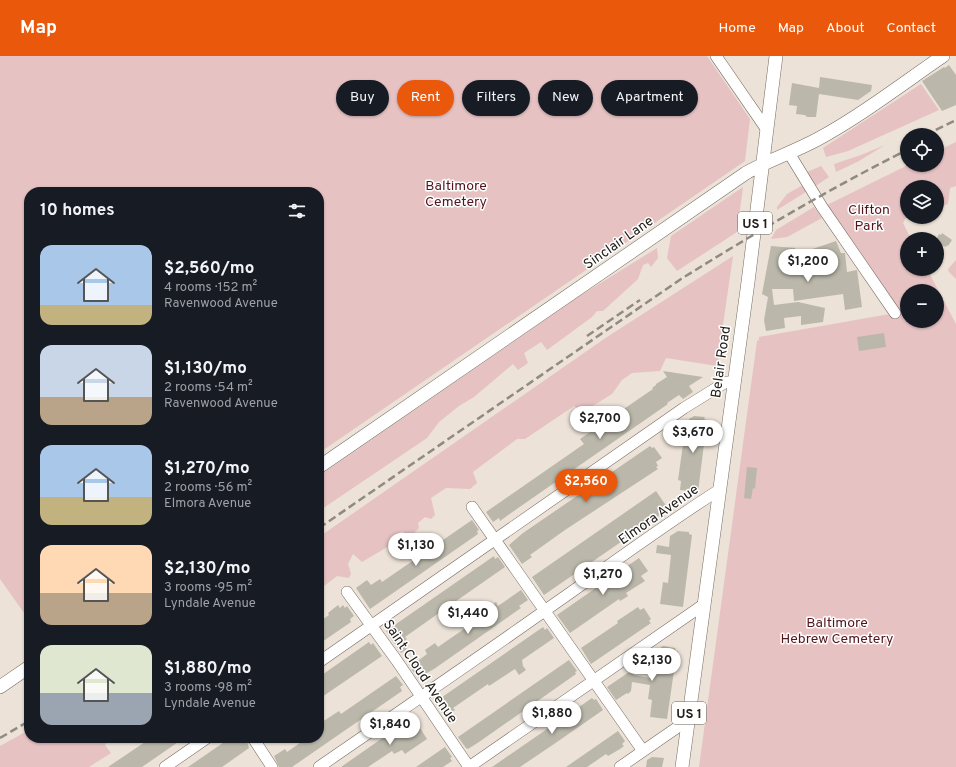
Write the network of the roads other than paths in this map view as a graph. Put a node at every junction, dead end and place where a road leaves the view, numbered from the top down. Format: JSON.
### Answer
{"nodes":[{"id":1,"x":716,"y":56,"type":"edge"},
{"id":2,"x":776,"y":56,"type":"edge"},
{"id":3,"x":944,"y":56,"type":"edge"},
{"id":4,"x":767,"y":130,"type":"junction"},
{"id":5,"x":789,"y":154,"type":"junction"},
{"id":6,"x":762,"y":164,"type":"junction"},
{"id":7,"x":894,"y":313,"type":"dead end"},
{"id":8,"x":734,"y":382,"type":"junction"},
{"id":9,"x":324,"y":464,"type":"edge"},
{"id":10,"x":719,"y":490,"type":"junction"},
{"id":11,"x":472,"y":507,"type":"dead end"},
{"id":12,"x":494,"y":540,"type":"junction"},
{"id":13,"x":348,"y":592,"type":"dead end"},
{"id":14,"x":703,"y":605,"type":"junction"},
{"id":15,"x":545,"y":611,"type":"junction"},
{"id":16,"x":372,"y":626,"type":"junction"},
{"id":17,"x":324,"y":659,"type":"edge"},
{"id":18,"x":24,"y":670,"type":"edge"},
{"id":19,"x":593,"y":681,"type":"junction"},
{"id":20,"x":0,"y":687,"type":"edge"},
{"id":21,"x":421,"y":697,"type":"junction"},
{"id":22,"x":688,"y":720,"type":"junction"},
{"id":23,"x":200,"y":743,"type":"edge"},
{"id":24,"x":256,"y":743,"type":"edge"},
{"id":25,"x":643,"y":751,"type":"junction"},
{"id":26,"x":165,"y":767,"type":"edge"},
{"id":27,"x":272,"y":767,"type":"edge"},
{"id":28,"x":319,"y":767,"type":"edge"},
{"id":29,"x":469,"y":767,"type":"edge"},
{"id":30,"x":620,"y":767,"type":"edge"},
{"id":31,"x":682,"y":767,"type":"edge"}],
"edges":[{"from":1,"to":4,"type":"street"},
{"from":2,"to":4,"type":"main road","name":"Belair Road","number":"US 1"},
{"from":3,"to":5,"type":"main road","name":"Sinclair Lane"},
{"from":4,"to":6,"type":"main road","name":"Belair Road","number":"US 1"},
{"from":5,"to":6,"type":"main road","name":"Sinclair Lane"},
{"from":5,"to":7,"type":"street"},
{"from":6,"to":8,"type":"main road","name":"Belair Road","number":"US 1"},
{"from":6,"to":9,"type":"main road","name":"Sinclair Lane"},
{"from":8,"to":10,"type":"main road","name":"Belair Road","number":"US 1"},
{"from":8,"to":12,"type":"street"},
{"from":10,"to":14,"type":"main road","name":"Belair Road","number":"US 1"},
{"from":10,"to":15,"type":"street","name":"Elmora Avenue"},
{"from":11,"to":12,"type":"street"},
{"from":12,"to":15,"type":"street"},
{"from":12,"to":16,"type":"street"},
{"from":13,"to":16,"type":"street","name":"Saint Cloud Avenue"},
{"from":14,"to":19,"type":"street"},
{"from":14,"to":22,"type":"main road","name":"Belair Road","number":"US 1"},
{"from":15,"to":19,"type":"street"},
{"from":15,"to":21,"type":"street","name":"Elmora Avenue"},
{"from":16,"to":17,"type":"street"},
{"from":16,"to":21,"type":"street","name":"Saint Cloud Avenue"},
{"from":18,"to":20,"type":"main road"},
{"from":19,"to":25,"type":"street"},
{"from":19,"to":29,"type":"street"},
{"from":21,"to":28,"type":"street","name":"Elmora Avenue"},
{"from":21,"to":29,"type":"street","name":"Saint Cloud Avenue"},
{"from":22,"to":25,"type":"street"},
{"from":22,"to":31,"type":"main road","name":"Belair Road","number":"US 1"},
{"from":23,"to":26,"type":"street"},
{"from":24,"to":27,"type":"street"},
{"from":25,"to":30,"type":"street"}]}
